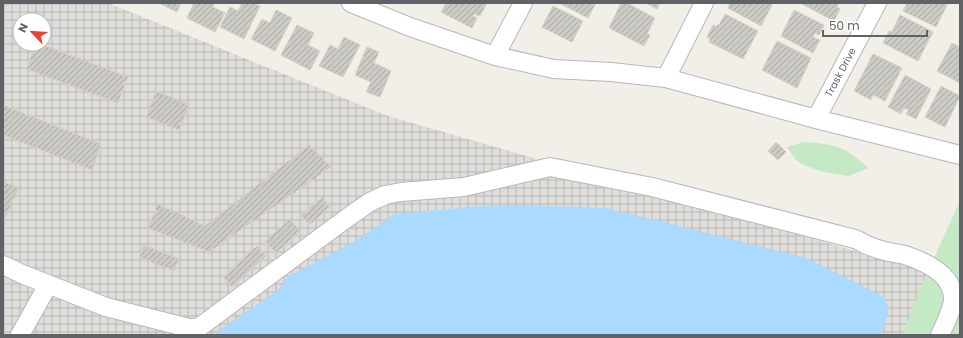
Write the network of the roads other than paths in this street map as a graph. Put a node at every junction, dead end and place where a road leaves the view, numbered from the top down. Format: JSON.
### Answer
{"nodes":[{"id":1,"x":351,"y":3,"type":"edge"},
{"id":2,"x":523,"y":3,"type":"edge"},
{"id":3,"x":704,"y":3,"type":"edge"},
{"id":4,"x":877,"y":3,"type":"edge"},
{"id":5,"x":495,"y":56,"type":"junction"},
{"id":6,"x":666,"y":78,"type":"junction"},
{"id":7,"x":816,"y":119,"type":"junction"},
{"id":8,"x":960,"y":155,"type":"edge"},
{"id":9,"x":3,"y":265,"type":"edge"},
{"id":10,"x":48,"y":285,"type":"junction"},
{"id":11,"x":20,"y":335,"type":"edge"},
{"id":12,"x":940,"y":335,"type":"edge"}],
"edges":[{"from":1,"to":5,"type":"street"},
{"from":2,"to":5,"type":"street"},
{"from":3,"to":6,"type":"street"},
{"from":4,"to":7,"type":"street","name":"Trask Drive"},
{"from":5,"to":6,"type":"street"},
{"from":6,"to":7,"type":"street"},
{"from":7,"to":8,"type":"street"},
{"from":9,"to":10,"type":"street"},
{"from":10,"to":11,"type":"street"},
{"from":10,"to":12,"type":"street"}]}
